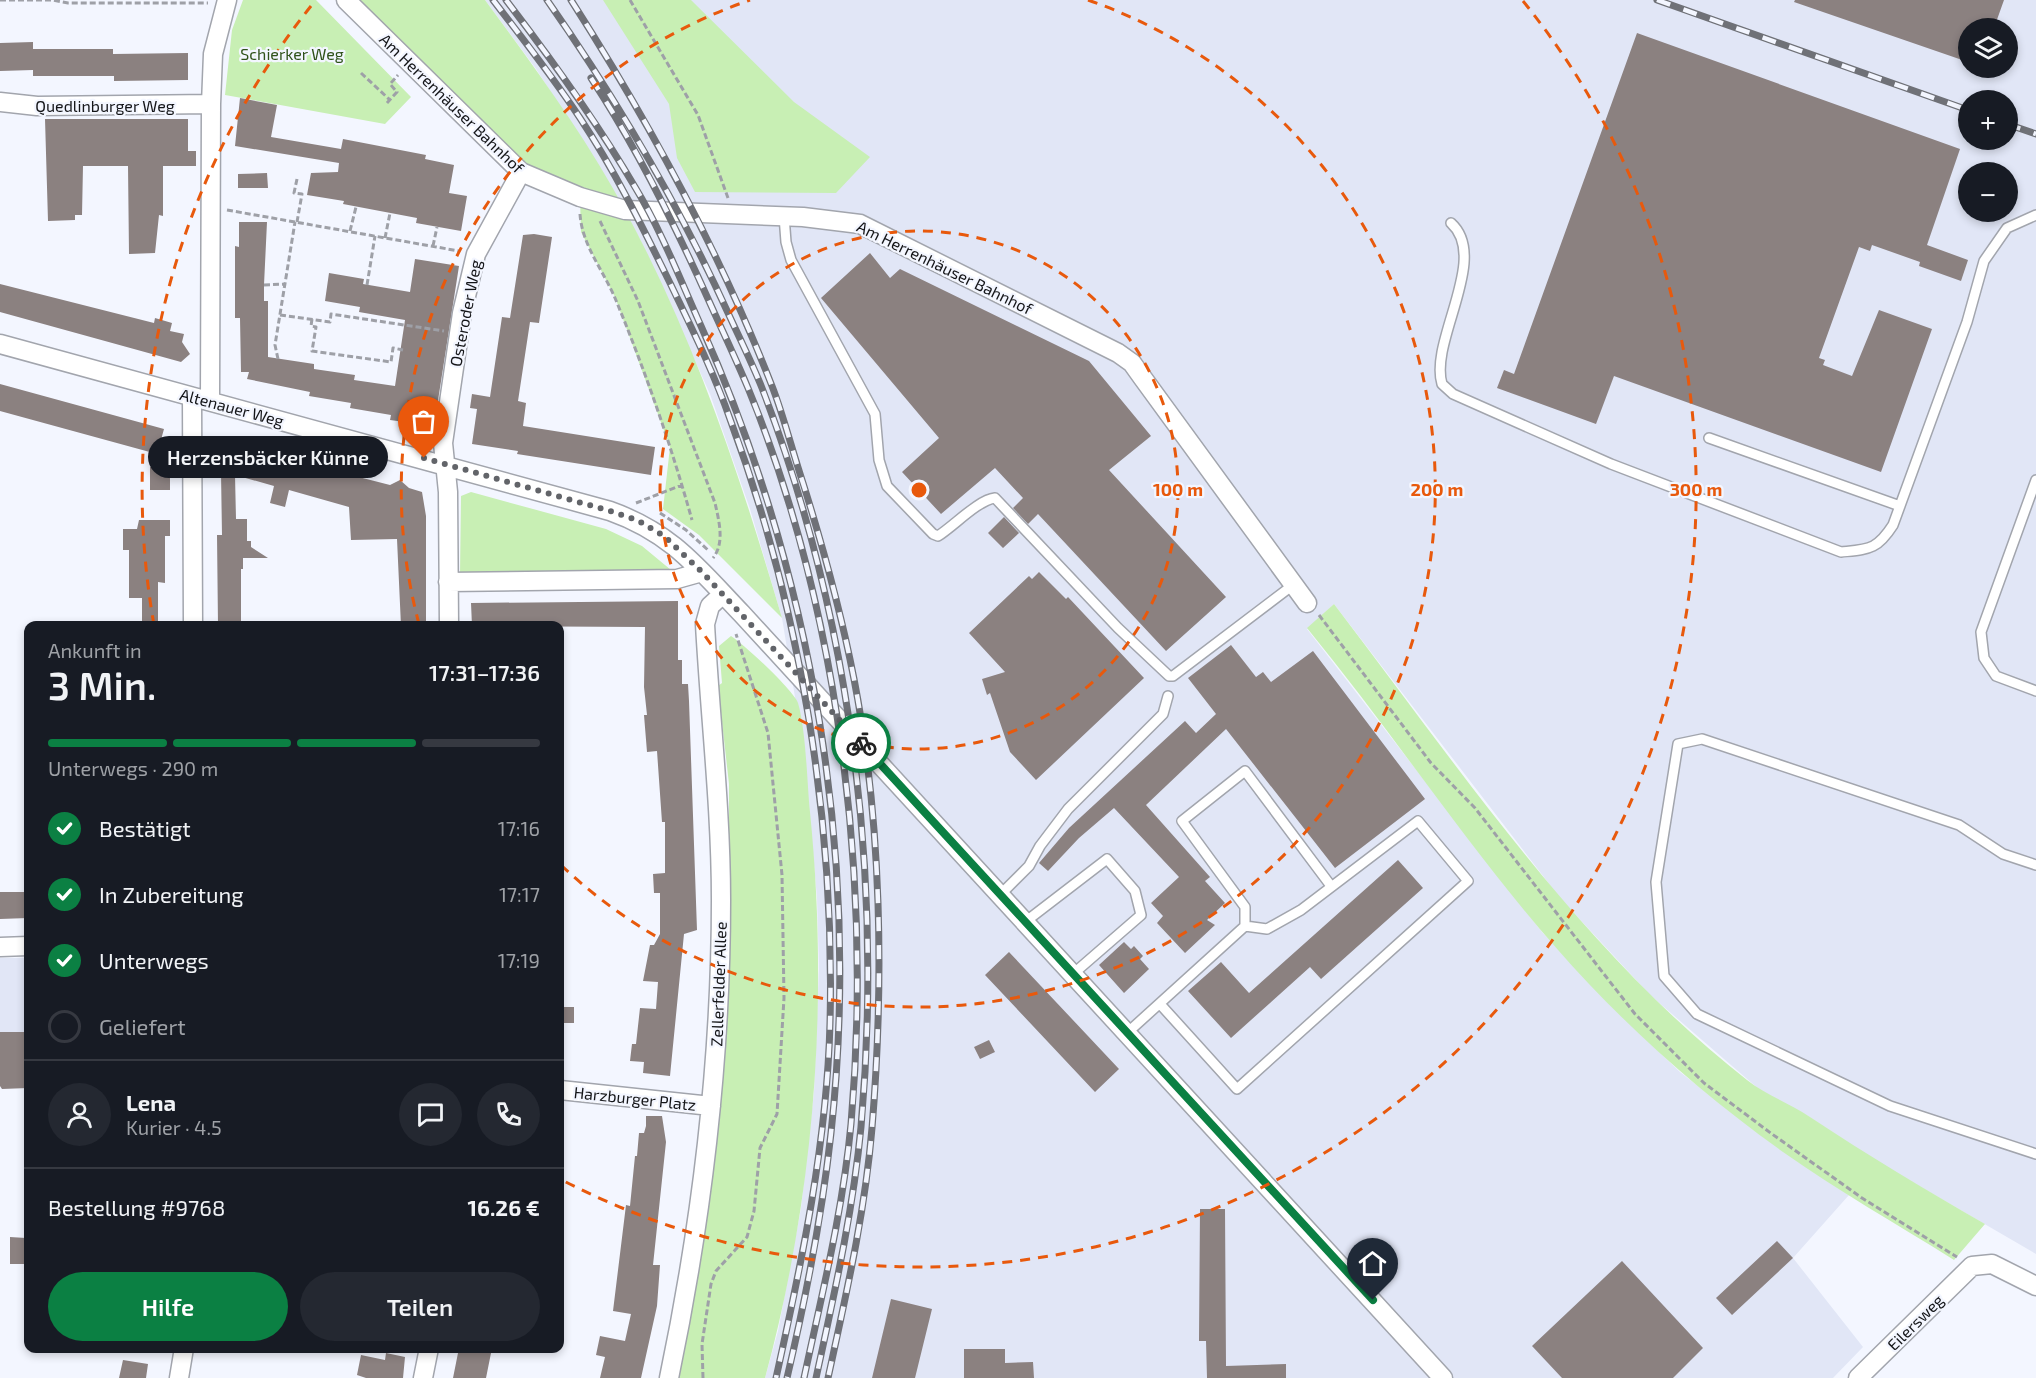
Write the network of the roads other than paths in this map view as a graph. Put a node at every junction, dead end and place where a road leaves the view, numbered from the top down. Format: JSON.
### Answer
{"nodes":[{"id":1,"x":346,"y":0,"type":"edge"},
{"id":2,"x":226,"y":2,"type":"edge"},
{"id":3,"x":0,"y":102,"type":"edge"},
{"id":4,"x":211,"y":104,"type":"junction"},
{"id":5,"x":521,"y":172,"type":"junction"},
{"id":6,"x":784,"y":216,"type":"junction"},
{"id":7,"x":2036,"y":216,"type":"edge"},
{"id":8,"x":1451,"y":223,"type":"dead end"},
{"id":9,"x":0,"y":344,"type":"edge"},
{"id":10,"x":192,"y":397,"type":"junction"},
{"id":11,"x":210,"y":401,"type":"junction"},
{"id":12,"x":1709,"y":438,"type":"dead end"},
{"id":13,"x":445,"y":464,"type":"junction"},
{"id":14,"x":2036,"y":480,"type":"edge"},
{"id":15,"x":1900,"y":506,"type":"junction"},
{"id":16,"x":702,"y":572,"type":"junction"},
{"id":17,"x":448,"y":582,"type":"junction"},
{"id":18,"x":1293,"y":585,"type":"junction"},
{"id":19,"x":723,"y":594,"type":"junction"},
{"id":20,"x":1307,"y":603,"type":"road end"},
{"id":21,"x":193,"y":621,"type":"edge"},
{"id":22,"x":448,"y":621,"type":"edge"},
{"id":23,"x":2036,"y":690,"type":"edge"},
{"id":24,"x":1168,"y":696,"type":"dead end"},
{"id":25,"x":2036,"y":865,"type":"edge"},
{"id":26,"x":1331,"y":886,"type":"junction"},
{"id":27,"x":1000,"y":895,"type":"junction"},
{"id":28,"x":1025,"y":922,"type":"junction"},
{"id":29,"x":1245,"y":926,"type":"junction"},
{"id":30,"x":0,"y":946,"type":"edge"},
{"id":31,"x":24,"y":946,"type":"edge"},
{"id":32,"x":1073,"y":974,"type":"junction"},
{"id":33,"x":1160,"y":1004,"type":"junction"},
{"id":34,"x":1127,"y":1033,"type":"junction"},
{"id":35,"x":564,"y":1090,"type":"edge"},
{"id":36,"x":711,"y":1106,"type":"junction"},
{"id":37,"x":2036,"y":1154,"type":"edge"},
{"id":38,"x":2036,"y":1286,"type":"edge"},
{"id":39,"x":183,"y":1353,"type":"edge"},
{"id":40,"x":428,"y":1353,"type":"edge"},
{"id":41,"x":179,"y":1378,"type":"edge"},
{"id":42,"x":423,"y":1378,"type":"edge"},
{"id":43,"x":669,"y":1378,"type":"edge"},
{"id":44,"x":1443,"y":1378,"type":"edge"},
{"id":45,"x":1858,"y":1378,"type":"edge"}],
"edges":[{"from":1,"to":5,"type":"street","name":"Am Herrenhäuser Bahnhof"},
{"from":2,"to":4,"type":"street"},
{"from":3,"to":4,"type":"street","name":"Quedlinburger Weg"},
{"from":4,"to":11,"type":"street"},
{"from":5,"to":6,"type":"street","name":"Am Herrenhäuser Bahnhof"},
{"from":5,"to":13,"type":"street","name":"Osteroder Weg"},
{"from":6,"to":18,"type":"street","name":"Am Herrenhäuser Bahnhof"},
{"from":6,"to":18,"type":"lane"},
{"from":7,"to":15,"type":"lane"},
{"from":8,"to":15,"type":"lane"},
{"from":9,"to":10,"type":"street","name":"Altenauer Weg"},
{"from":10,"to":11,"type":"street","name":"Altenauer Weg"},
{"from":10,"to":21,"type":"street"},
{"from":11,"to":13,"type":"street","name":"Altenauer Weg"},
{"from":12,"to":15,"type":"lane"},
{"from":13,"to":16,"type":"street","name":"Altenauer Weg"},
{"from":13,"to":17,"type":"street","name":"Osteroder Weg"},
{"from":14,"to":23,"type":"lane"},
{"from":16,"to":17,"type":"street"},
{"from":16,"to":19,"type":"street","name":"Altenauer Weg"},
{"from":17,"to":22,"type":"street","name":"Osteroder Weg"},
{"from":18,"to":20,"type":"street","name":"Am Herrenhäuser Bahnhof"},
{"from":19,"to":27,"type":"street","name":"Altenauer Weg"},
{"from":19,"to":36,"type":"street","name":"Zellerfelder Allee"},
{"from":24,"to":27,"type":"lane"},
{"from":25,"to":37,"type":"lane"},
{"from":26,"to":29,"type":"lane"},
{"from":26,"to":29,"type":"lane"},
{"from":26,"to":33,"type":"lane"},
{"from":27,"to":28,"type":"street","name":"Altenauer Weg"},
{"from":28,"to":32,"type":"street","name":"Altenauer Weg"},
{"from":28,"to":32,"type":"lane"},
{"from":29,"to":33,"type":"lane"},
{"from":30,"to":31,"type":"street"},
{"from":32,"to":34,"type":"street","name":"Altenauer Weg"},
{"from":33,"to":34,"type":"lane"},
{"from":34,"to":44,"type":"street","name":"Altenauer Weg"},
{"from":35,"to":36,"type":"street","name":"Harzburger Platz"},
{"from":36,"to":43,"type":"street","name":"Zellerfelder Allee"},
{"from":38,"to":45,"type":"street","name":"Eilersweg"},
{"from":39,"to":41,"type":"street"},
{"from":40,"to":42,"type":"street"}]}
